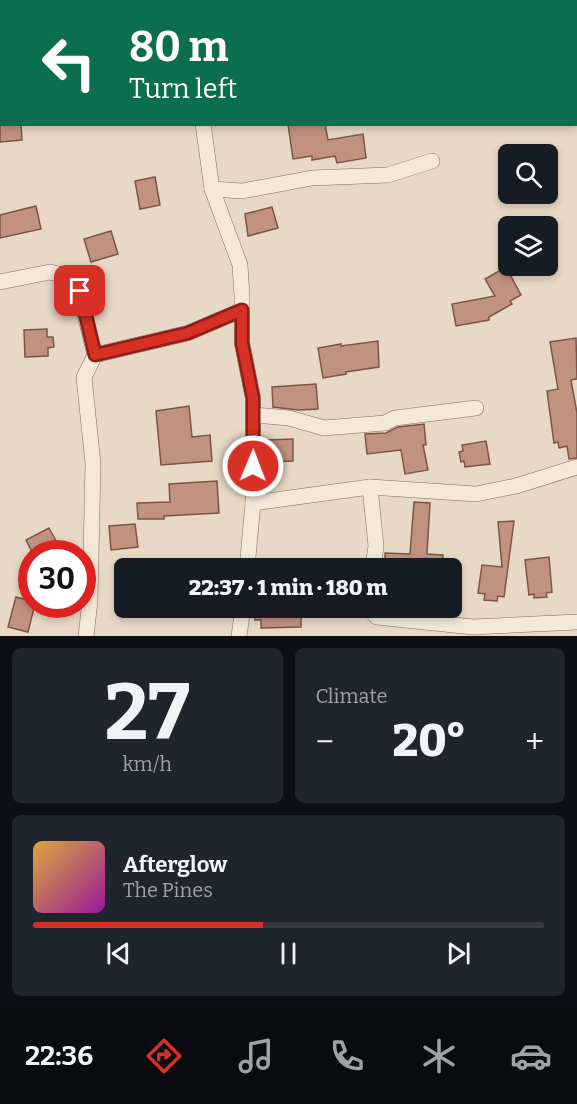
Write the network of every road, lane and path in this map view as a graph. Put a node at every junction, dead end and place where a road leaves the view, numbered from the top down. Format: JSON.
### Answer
{"nodes":[{"id":1,"x":203,"y":126,"type":"edge"},
{"id":2,"x":432,"y":160,"type":"dead end"},
{"id":3,"x":212,"y":189,"type":"junction"},
{"id":4,"x":0,"y":282,"type":"edge"},
{"id":5,"x":242,"y":310,"type":"junction"},
{"id":6,"x":95,"y":355,"type":"junction"},
{"id":7,"x":476,"y":408,"type":"dead end"},
{"id":8,"x":254,"y":415,"type":"junction"},
{"id":9,"x":577,"y":467,"type":"edge"},
{"id":10,"x":370,"y":487,"type":"junction"},
{"id":11,"x":253,"y":503,"type":"junction"},
{"id":12,"x":248,"y":558,"type":"edge"},
{"id":13,"x":374,"y":558,"type":"edge"},
{"id":14,"x":241,"y":618,"type":"edge"},
{"id":15,"x":387,"y":618,"type":"edge"},
{"id":16,"x":577,"y":622,"type":"edge"},
{"id":17,"x":86,"y":636,"type":"edge"},
{"id":18,"x":238,"y":636,"type":"edge"}],
"edges":[{"from":1,"to":3,"type":"street"},
{"from":2,"to":3,"type":"street"},
{"from":3,"to":5,"type":"street"},
{"from":4,"to":6,"type":"street"},
{"from":5,"to":6,"type":"street"},
{"from":5,"to":8,"type":"street"},
{"from":6,"to":17,"type":"street"},
{"from":7,"to":8,"type":"street"},
{"from":8,"to":11,"type":"street"},
{"from":9,"to":10,"type":"street"},
{"from":10,"to":11,"type":"street"},
{"from":10,"to":13,"type":"street"},
{"from":11,"to":12,"type":"street"},
{"from":14,"to":18,"type":"street"},
{"from":15,"to":16,"type":"street"}]}
